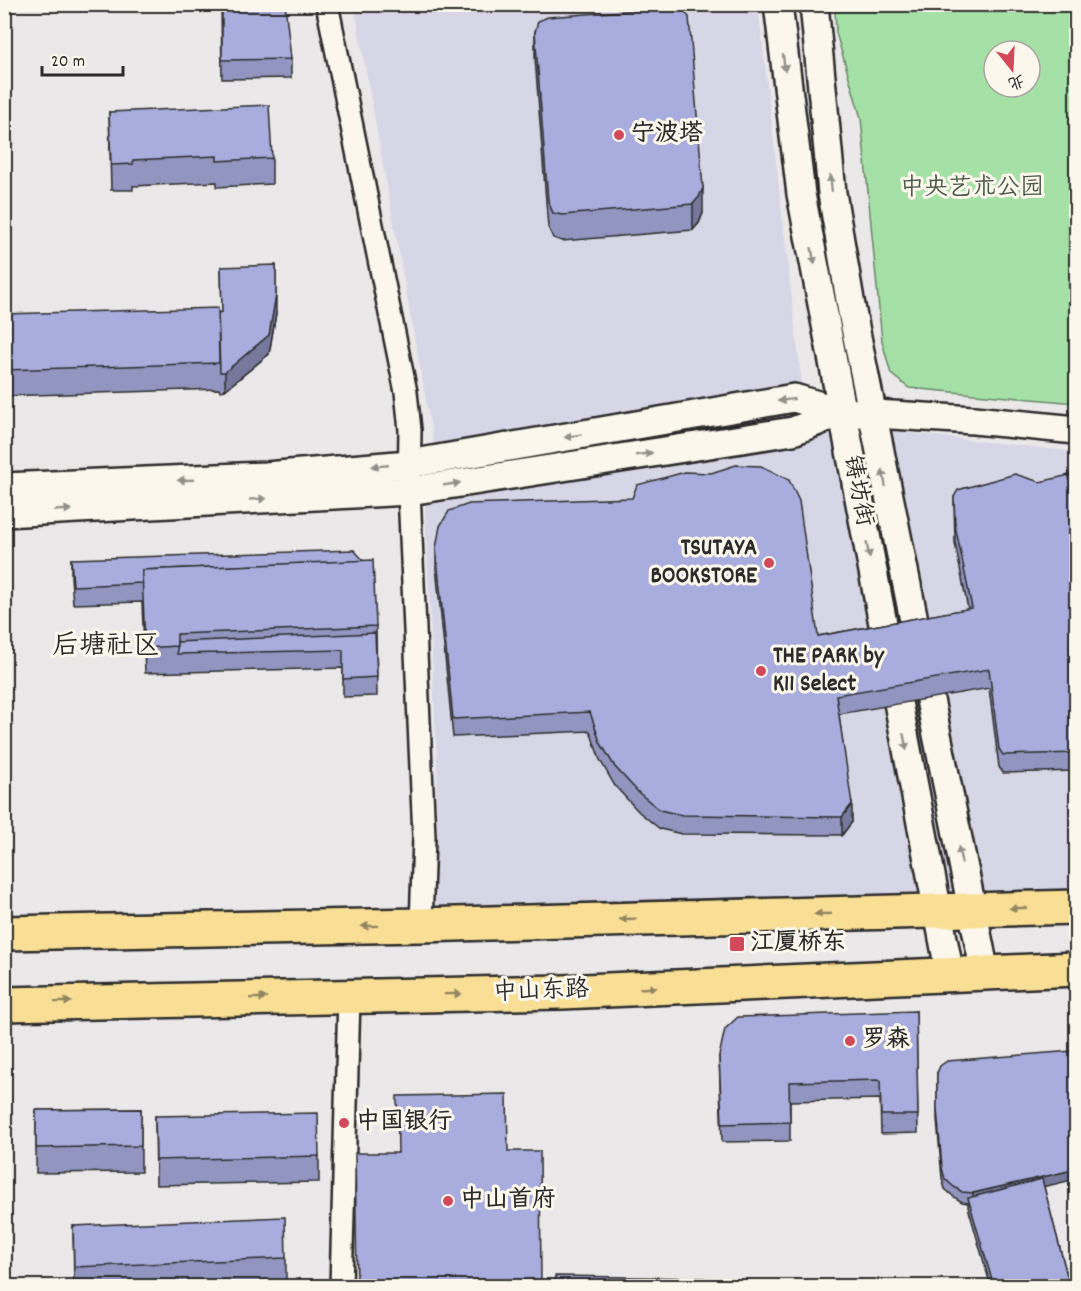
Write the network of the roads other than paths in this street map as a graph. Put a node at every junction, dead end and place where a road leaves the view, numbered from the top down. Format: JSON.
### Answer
{"nodes":[{"id":1,"x":327,"y":4,"type":"edge"},
{"id":2,"x":778,"y":4,"type":"edge"},
{"id":3,"x":814,"y":4,"type":"edge"},
{"id":4,"x":842,"y":412,"type":"junction"},
{"id":5,"x":871,"y":413,"type":"junction"},
{"id":6,"x":1077,"y":430,"type":"edge"},
{"id":7,"x":409,"y":464,"type":"junction"},
{"id":8,"x":4,"y":487,"type":"edge"},
{"id":9,"x":408,"y":491,"type":"junction"},
{"id":10,"x":4,"y":513,"type":"edge"},
{"id":11,"x":1077,"y":907,"type":"edge"},
{"id":12,"x":971,"y":909,"type":"junction"},
{"id":13,"x":938,"y":910,"type":"junction"},
{"id":14,"x":421,"y":925,"type":"junction"},
{"id":15,"x":4,"y":933,"type":"edge"},
{"id":16,"x":1077,"y":969,"type":"edge"},
{"id":17,"x":985,"y":974,"type":"junction"},
{"id":18,"x":950,"y":975,"type":"junction"},
{"id":19,"x":349,"y":996,"type":"junction"},
{"id":20,"x":4,"y":1004,"type":"edge"},
{"id":21,"x":341,"y":1287,"type":"edge"}],
"edges":[{"from":1,"to":7,"type":"street"},
{"from":2,"to":4,"type":"street","name":"铸坊街","one_way":true},
{"from":5,"to":3,"type":"street","name":"铸坊街","one_way":true},
{"from":4,"to":5,"type":"street"},
{"from":4,"to":7,"type":"street","one_way":true},
{"from":9,"to":4,"type":"street","one_way":true},
{"from":4,"to":13,"type":"street","name":"铸坊街","one_way":true},
{"from":5,"to":6,"type":"street"},
{"from":12,"to":5,"type":"street","name":"铸坊街","one_way":true},
{"from":7,"to":8,"type":"street","one_way":true},
{"from":7,"to":9,"type":"street"},
{"from":10,"to":9,"type":"street","one_way":true},
{"from":9,"to":14,"type":"street"},
{"from":11,"to":12,"type":"main road","one_way":true},
{"from":12,"to":13,"type":"main road"},
{"from":12,"to":17,"type":"street","name":"铸坊街"},
{"from":13,"to":14,"type":"main road","one_way":true},
{"from":13,"to":18,"type":"street","name":"铸坊街"},
{"from":14,"to":15,"type":"main road","one_way":true},
{"from":16,"to":17,"type":"main road","name":"中山东路"},
{"from":17,"to":18,"type":"main road","name":"中山东路"},
{"from":19,"to":18,"type":"main road","name":"中山东路","one_way":true},
{"from":20,"to":19,"type":"main road","name":"中山东路","one_way":true},
{"from":19,"to":21,"type":"street"}]}
